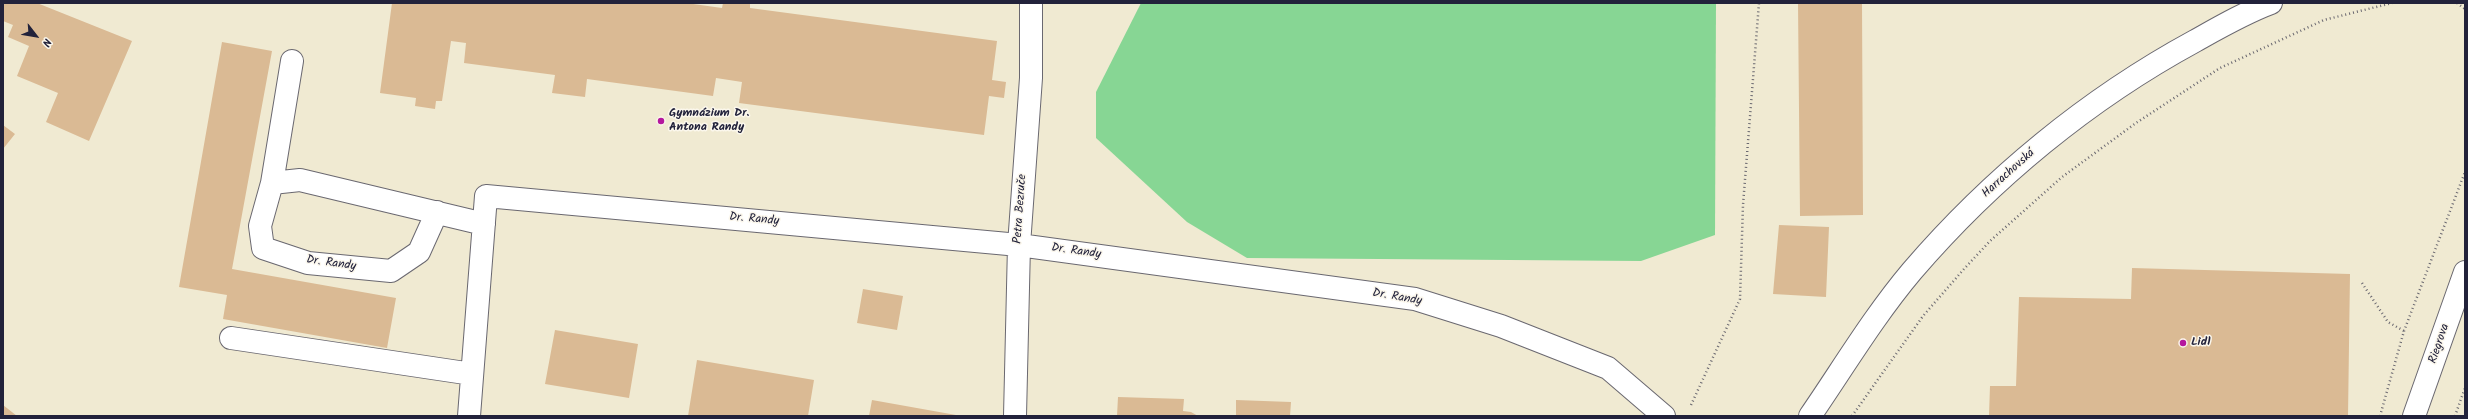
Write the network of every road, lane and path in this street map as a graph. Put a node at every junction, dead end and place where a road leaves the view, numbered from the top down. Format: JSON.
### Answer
{"nodes":[{"id":1,"x":1031,"y":3,"type":"edge"},
{"id":2,"x":1759,"y":3,"type":"edge"},
{"id":3,"x":2271,"y":3,"type":"edge"},
{"id":4,"x":2392,"y":3,"type":"edge"},
{"id":5,"x":2457,"y":3,"type":"edge"},
{"id":6,"x":2465,"y":9,"type":"edge"},
{"id":7,"x":292,"y":61,"type":"dead end"},
{"id":8,"x":2465,"y":172,"type":"edge"},
{"id":9,"x":272,"y":183,"type":"junction"},
{"id":10,"x":437,"y":212,"type":"junction"},
{"id":11,"x":484,"y":224,"type":"junction"},
{"id":12,"x":1019,"y":244,"type":"junction"},
{"id":13,"x":2465,"y":272,"type":"edge"},
{"id":14,"x":2362,"y":283,"type":"dead end"},
{"id":15,"x":2404,"y":331,"type":"junction"},
{"id":16,"x":231,"y":338,"type":"dead end"},
{"id":17,"x":472,"y":374,"type":"junction"},
{"id":18,"x":2465,"y":388,"type":"edge"},
{"id":19,"x":1689,"y":409,"type":"dead end"},
{"id":20,"x":469,"y":416,"type":"edge"},
{"id":21,"x":1015,"y":416,"type":"edge"},
{"id":22,"x":1664,"y":416,"type":"edge"},
{"id":23,"x":1810,"y":416,"type":"edge"},
{"id":24,"x":1852,"y":416,"type":"edge"},
{"id":25,"x":2380,"y":416,"type":"edge"},
{"id":26,"x":2414,"y":416,"type":"edge"},
{"id":27,"x":2455,"y":416,"type":"edge"}],
"edges":[{"from":1,"to":12,"type":"street","name":"Petra Bezruče"},
{"from":2,"to":19,"type":"path"},
{"from":3,"to":23,"type":"street","name":"Harrachovská"},
{"from":4,"to":24,"type":"path"},
{"from":5,"to":6,"type":"path"},
{"from":7,"to":9,"type":"street","name":"Dr. Randy"},
{"from":8,"to":15,"type":"path"},
{"from":9,"to":10,"type":"street"},
{"from":9,"to":10,"type":"street","name":"Dr. Randy"},
{"from":10,"to":11,"type":"street"},
{"from":11,"to":12,"type":"street","name":"Dr. Randy"},
{"from":11,"to":17,"type":"street","name":"Dr. Randy"},
{"from":12,"to":21,"type":"street","name":"Petra Bezruče"},
{"from":12,"to":22,"type":"street","name":"Dr. Randy"},
{"from":13,"to":26,"type":"street","name":"Riegrova"},
{"from":14,"to":15,"type":"path"},
{"from":15,"to":25,"type":"path"},
{"from":16,"to":17,"type":"street"},
{"from":17,"to":20,"type":"street","name":"Dr. Randy"},
{"from":18,"to":27,"type":"path"}]}
